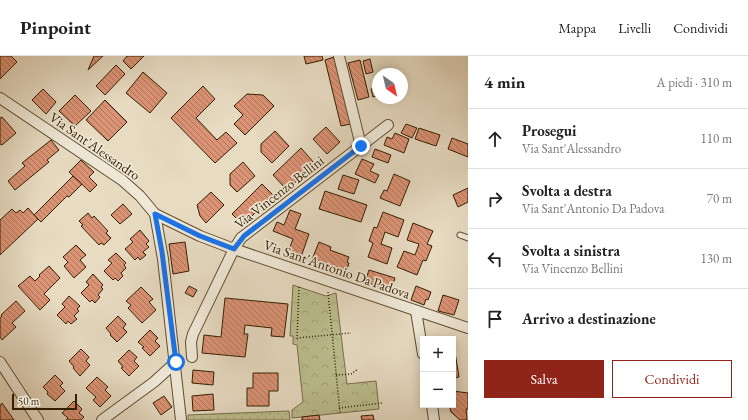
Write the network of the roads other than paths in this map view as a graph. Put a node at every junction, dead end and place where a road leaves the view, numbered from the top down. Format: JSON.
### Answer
{"nodes":[{"id":1,"x":339,"y":56,"type":"edge"},
{"id":2,"x":0,"y":98,"type":"edge"},
{"id":3,"x":388,"y":125,"type":"dead end"},
{"id":4,"x":361,"y":146,"type":"junction"},
{"id":5,"x":155,"y":214,"type":"junction"},
{"id":6,"x":460,"y":235,"type":"dead end"},
{"id":7,"x":468,"y":238,"type":"edge"},
{"id":8,"x":234,"y":249,"type":"junction"},
{"id":9,"x":416,"y":311,"type":"junction"},
{"id":10,"x":468,"y":328,"type":"edge"},
{"id":11,"x":420,"y":336,"type":"edge"},
{"id":12,"x":192,"y":357,"type":"dead end"},
{"id":13,"x":0,"y":362,"type":"edge"},
{"id":14,"x":176,"y":362,"type":"junction"},
{"id":15,"x":177,"y":379,"type":"junction"},
{"id":16,"x":154,"y":382,"type":"junction"},
{"id":17,"x":432,"y":408,"type":"edge"},
{"id":18,"x":38,"y":420,"type":"edge"},
{"id":19,"x":102,"y":420,"type":"edge"},
{"id":20,"x":182,"y":420,"type":"edge"},
{"id":21,"x":434,"y":420,"type":"edge"}],
"edges":[{"from":1,"to":4,"type":"street"},
{"from":2,"to":5,"type":"street","name":"Via Sant'Alessandro"},
{"from":3,"to":4,"type":"street","name":"Via Vincenzo Bellini"},
{"from":4,"to":8,"type":"street","name":"Via Vincenzo Bellini"},
{"from":5,"to":8,"type":"street","name":"Via Sant'Antonio Da Padova"},
{"from":5,"to":14,"type":"street"},
{"from":6,"to":7,"type":"lane"},
{"from":8,"to":9,"type":"street","name":"Via Sant'Antonio Da Padova"},
{"from":8,"to":12,"type":"street","name":"Via Vincenzo Bellini"},
{"from":9,"to":10,"type":"street","name":"Via Sant'Antonio Da Padova"},
{"from":9,"to":11,"type":"street"},
{"from":13,"to":18,"type":"street"},
{"from":14,"to":15,"type":"street"},
{"from":14,"to":16,"type":"street"},
{"from":15,"to":16,"type":"street"},
{"from":15,"to":20,"type":"street"},
{"from":16,"to":19,"type":"street"},
{"from":17,"to":21,"type":"street"}]}
